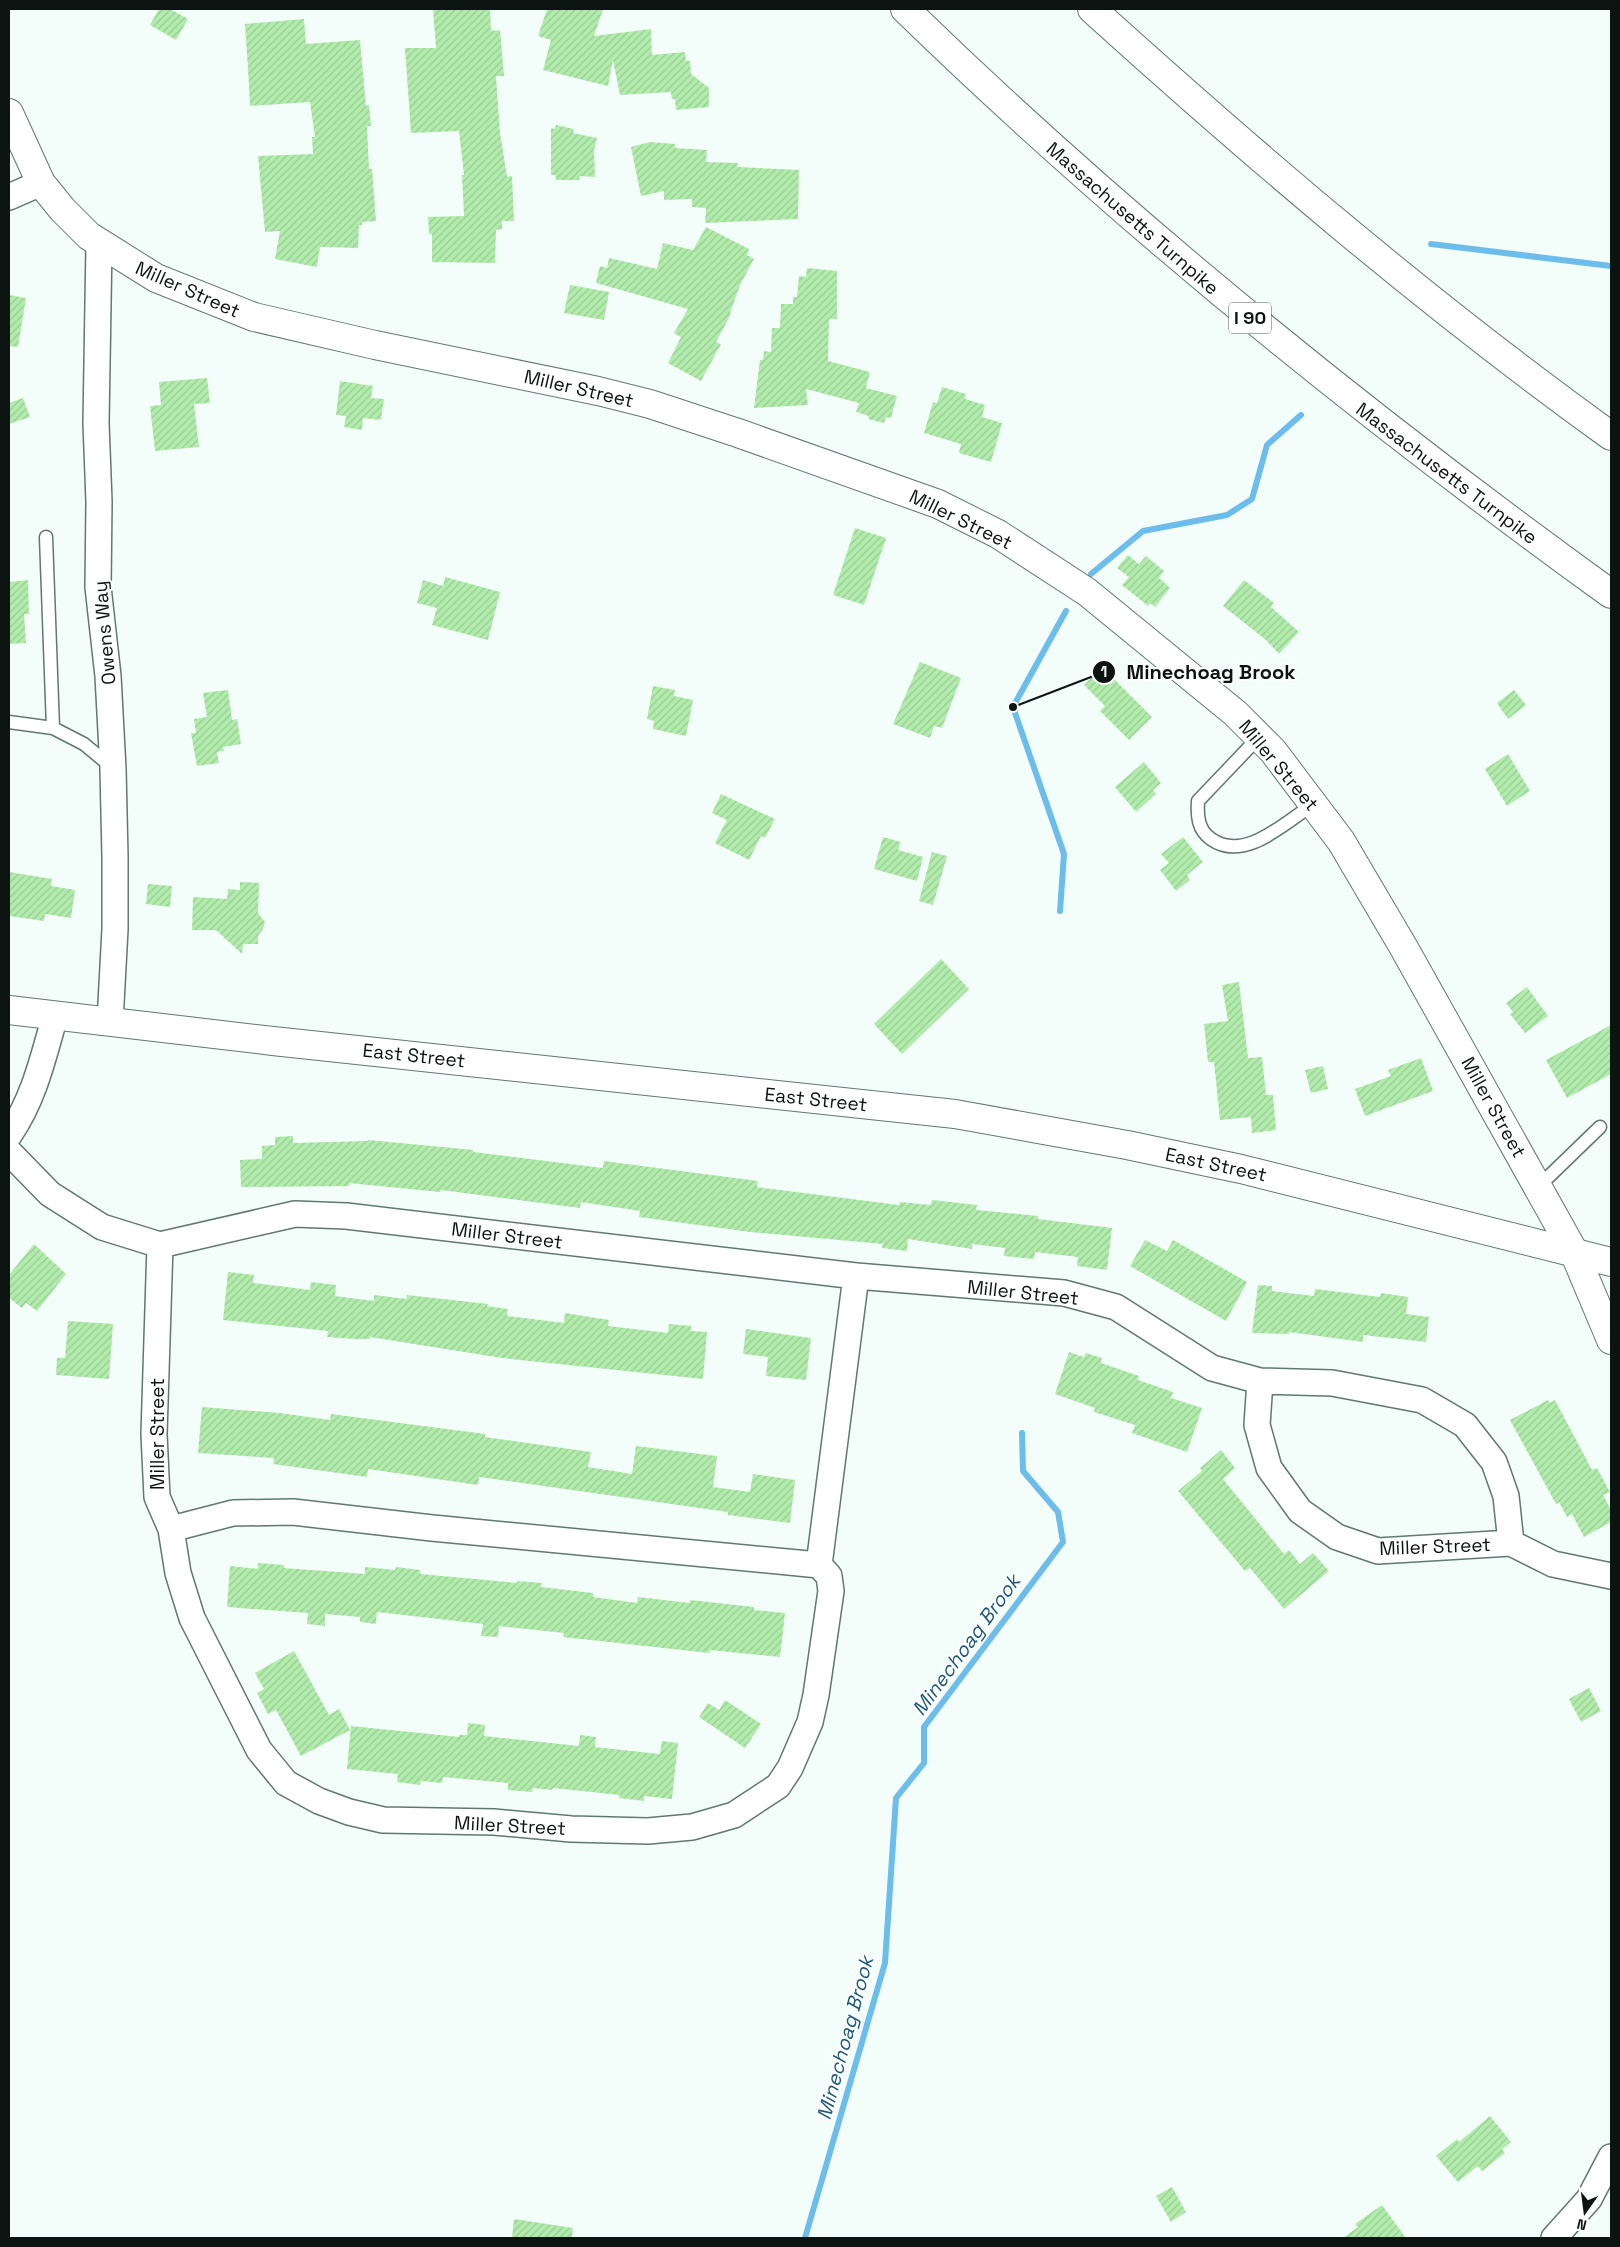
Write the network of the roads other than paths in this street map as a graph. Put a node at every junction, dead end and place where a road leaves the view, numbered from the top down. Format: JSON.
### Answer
{"nodes":[{"id":1,"x":1092,"y":9,"type":"edge"},
{"id":2,"x":911,"y":11,"type":"edge"},
{"id":3,"x":9,"y":113,"type":"edge"},
{"id":4,"x":41,"y":184,"type":"junction"},
{"id":5,"x":9,"y":197,"type":"edge"},
{"id":6,"x":99,"y":244,"type":"junction"},
{"id":7,"x":1611,"y":436,"type":"edge"},
{"id":8,"x":46,"y":536,"type":"dead end"},
{"id":9,"x":1611,"y":594,"type":"edge"},
{"id":10,"x":9,"y":722,"type":"edge"},
{"id":11,"x":53,"y":728,"type":"junction"},
{"id":12,"x":1259,"y":737,"type":"junction"},
{"id":13,"x":114,"y":769,"type":"junction"},
{"id":14,"x":1314,"y":804,"type":"junction"},
{"id":15,"x":9,"y":1010,"type":"edge"},
{"id":16,"x":55,"y":1016,"type":"junction"},
{"id":17,"x":110,"y":1022,"type":"junction"},
{"id":18,"x":1600,"y":1127,"type":"dead end"},
{"id":19,"x":9,"y":1135,"type":"edge"},
{"id":20,"x":9,"y":1152,"type":"edge"},
{"id":21,"x":1538,"y":1186,"type":"junction"},
{"id":22,"x":160,"y":1246,"type":"junction"},
{"id":23,"x":1574,"y":1252,"type":"junction"},
{"id":24,"x":1611,"y":1262,"type":"edge"},
{"id":25,"x":856,"y":1276,"type":"junction"},
{"id":26,"x":1611,"y":1340,"type":"edge"},
{"id":27,"x":1260,"y":1381,"type":"junction"},
{"id":28,"x":171,"y":1529,"type":"junction"},
{"id":29,"x":1512,"y":1543,"type":"junction"},
{"id":30,"x":819,"y":1565,"type":"junction"},
{"id":31,"x":1611,"y":1576,"type":"edge"},
{"id":32,"x":1611,"y":2157,"type":"edge"},
{"id":33,"x":1554,"y":2238,"type":"edge"}],
"edges":[{"from":1,"to":7,"type":"main road"},
{"from":2,"to":9,"type":"main road","name":"Massachusetts Turnpike","number":"I 90"},
{"from":3,"to":4,"type":"main road","name":"Miller Street"},
{"from":4,"to":5,"type":"street"},
{"from":4,"to":6,"type":"main road","name":"Miller Street"},
{"from":6,"to":12,"type":"main road","name":"Miller Street"},
{"from":6,"to":13,"type":"street","name":"Owens Way"},
{"from":8,"to":11,"type":"lane"},
{"from":10,"to":11,"type":"lane"},
{"from":11,"to":13,"type":"lane"},
{"from":12,"to":14,"type":"main road","name":"Miller Street"},
{"from":12,"to":14,"type":"lane"},
{"from":13,"to":17,"type":"street","name":"Owens Way"},
{"from":14,"to":21,"type":"main road","name":"Miller Street"},
{"from":15,"to":16,"type":"main road","name":"East Street"},
{"from":16,"to":17,"type":"main road","name":"East Street"},
{"from":16,"to":19,"type":"street"},
{"from":17,"to":23,"type":"main road","name":"East Street"},
{"from":18,"to":21,"type":"lane"},
{"from":20,"to":22,"type":"street"},
{"from":21,"to":23,"type":"main road","name":"Miller Street"},
{"from":22,"to":25,"type":"street","name":"Miller Street"},
{"from":22,"to":28,"type":"street","name":"Miller Street"},
{"from":23,"to":24,"type":"main road","name":"East Street"},
{"from":23,"to":26,"type":"main road","name":"Miller Street"},
{"from":25,"to":27,"type":"street","name":"Miller Street"},
{"from":25,"to":30,"type":"street"},
{"from":27,"to":29,"type":"street","name":"Miller Street"},
{"from":27,"to":29,"type":"street","name":"Miller Street"},
{"from":28,"to":30,"type":"street"},
{"from":28,"to":30,"type":"street","name":"Miller Street"},
{"from":29,"to":31,"type":"street","name":"Miller Street"},
{"from":32,"to":33,"type":"street"}]}
